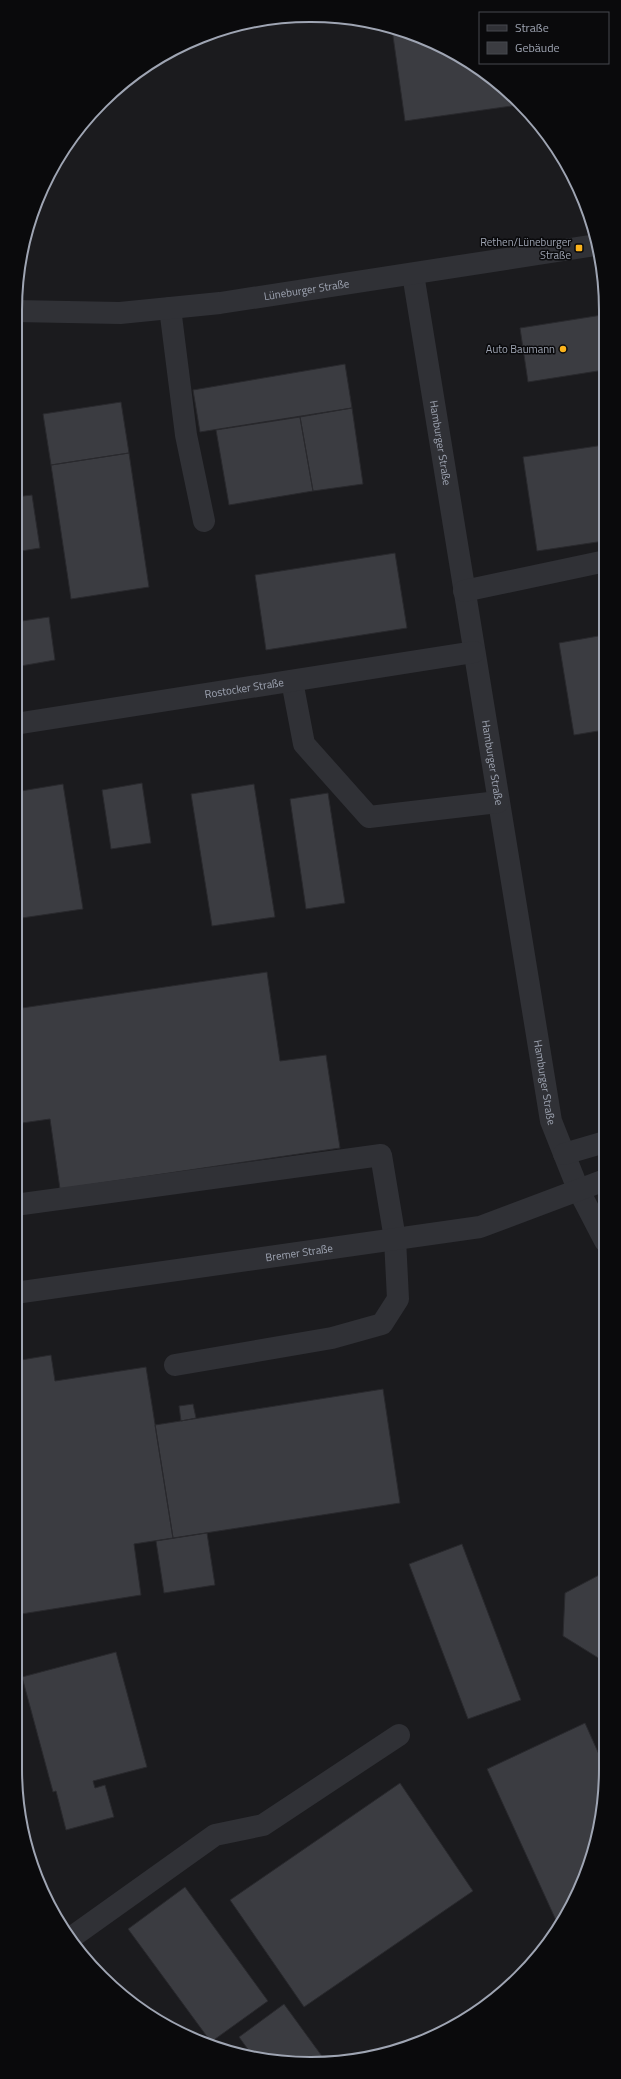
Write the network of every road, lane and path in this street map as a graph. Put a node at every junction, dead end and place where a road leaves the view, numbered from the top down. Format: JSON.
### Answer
{"nodes":[{"id":1,"x":591,"y":246,"type":"edge"},
{"id":2,"x":413,"y":274,"type":"junction"},
{"id":3,"x":170,"y":308,"type":"junction"},
{"id":4,"x":22,"y":311,"type":"edge"},
{"id":5,"x":204,"y":521,"type":"dead end"},
{"id":6,"x":599,"y":562,"type":"edge"},
{"id":7,"x":464,"y":591,"type":"junction"},
{"id":8,"x":474,"y":652,"type":"junction"},
{"id":9,"x":292,"y":681,"type":"junction"},
{"id":10,"x":22,"y":723,"type":"edge"},
{"id":11,"x":498,"y":802,"type":"junction"},
{"id":12,"x":599,"y":1144,"type":"edge"},
{"id":13,"x":564,"y":1154,"type":"junction"},
{"id":14,"x":599,"y":1182,"type":"edge"},
{"id":15,"x":578,"y":1189,"type":"junction"},
{"id":16,"x":22,"y":1204,"type":"edge"},
{"id":17,"x":599,"y":1229,"type":"edge"},
{"id":18,"x":395,"y":1239,"type":"junction"},
{"id":19,"x":22,"y":1293,"type":"edge"},
{"id":20,"x":176,"y":1364,"type":"dead end"},
{"id":21,"x":399,"y":1735,"type":"dead end"},
{"id":22,"x":75,"y":1934,"type":"edge"}],
"edges":[{"from":1,"to":2,"type":"street","name":"Lüneburger Straße"},
{"from":2,"to":3,"type":"street","name":"Lüneburger Straße"},
{"from":2,"to":7,"type":"street","name":"Hamburger Straße"},
{"from":3,"to":4,"type":"street","name":"Lüneburger Straße"},
{"from":3,"to":5,"type":"street"},
{"from":6,"to":7,"type":"street"},
{"from":7,"to":8,"type":"street","name":"Hamburger Straße"},
{"from":8,"to":9,"type":"street","name":"Rostocker Straße"},
{"from":8,"to":11,"type":"street","name":"Hamburger Straße"},
{"from":9,"to":10,"type":"street","name":"Rostocker Straße"},
{"from":9,"to":11,"type":"street"},
{"from":11,"to":13,"type":"street","name":"Hamburger Straße"},
{"from":12,"to":13,"type":"street"},
{"from":13,"to":15,"type":"street","name":"Hamburger Straße"},
{"from":14,"to":15,"type":"street","name":"Bremer Straße"},
{"from":15,"to":17,"type":"street","name":"Hamburger Straße"},
{"from":15,"to":18,"type":"street","name":"Bremer Straße"},
{"from":16,"to":18,"type":"street"},
{"from":18,"to":19,"type":"street","name":"Bremer Straße"},
{"from":18,"to":20,"type":"street"},
{"from":21,"to":22,"type":"street"}]}
